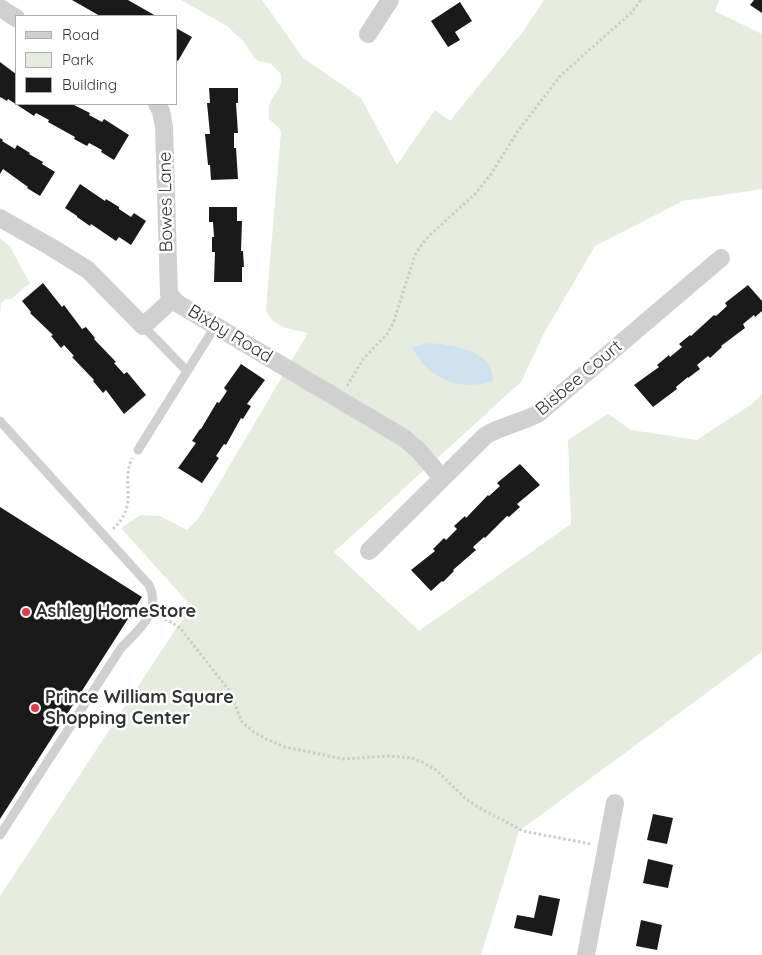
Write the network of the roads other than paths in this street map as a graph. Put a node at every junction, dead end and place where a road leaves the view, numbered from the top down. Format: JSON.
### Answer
{"nodes":[{"id":1,"x":390,"y":0,"type":"edge"},
{"id":2,"x":0,"y":8,"type":"edge"},
{"id":3,"x":15,"y":17,"type":"edge"},
{"id":4,"x":368,"y":34,"type":"dead end"},
{"id":5,"x":158,"y":105,"type":"edge"},
{"id":6,"x":0,"y":218,"type":"edge"},
{"id":7,"x":721,"y":258,"type":"dead end"},
{"id":8,"x":173,"y":299,"type":"junction"},
{"id":9,"x":216,"y":325,"type":"junction"},
{"id":10,"x":143,"y":326,"type":"junction"},
{"id":11,"x":187,"y":371,"type":"junction"},
{"id":12,"x":0,"y":421,"type":"edge"},
{"id":13,"x":138,"y":450,"type":"road end"},
{"id":14,"x":442,"y":478,"type":"junction"},
{"id":15,"x":369,"y":551,"type":"dead end"},
{"id":16,"x":615,"y":803,"type":"dead end"},
{"id":17,"x":0,"y":835,"type":"edge"},
{"id":18,"x":586,"y":955,"type":"edge"}],
"edges":[{"from":1,"to":4,"type":"street"},
{"from":2,"to":3,"type":"street"},
{"from":5,"to":8,"type":"street","name":"Bowes Lane"},
{"from":6,"to":10,"type":"street"},
{"from":7,"to":14,"type":"street","name":"Bisbee Court"},
{"from":8,"to":9,"type":"street","name":"Bixby Road"},
{"from":8,"to":10,"type":"street","name":"Bixby Road"},
{"from":9,"to":11,"type":"lane"},
{"from":9,"to":14,"type":"street","name":"Bixby Road"},
{"from":10,"to":11,"type":"lane"},
{"from":11,"to":13,"type":"lane"},
{"from":12,"to":17,"type":"lane"},
{"from":14,"to":15,"type":"street","name":"Bisbee Court"},
{"from":16,"to":18,"type":"street"}]}
